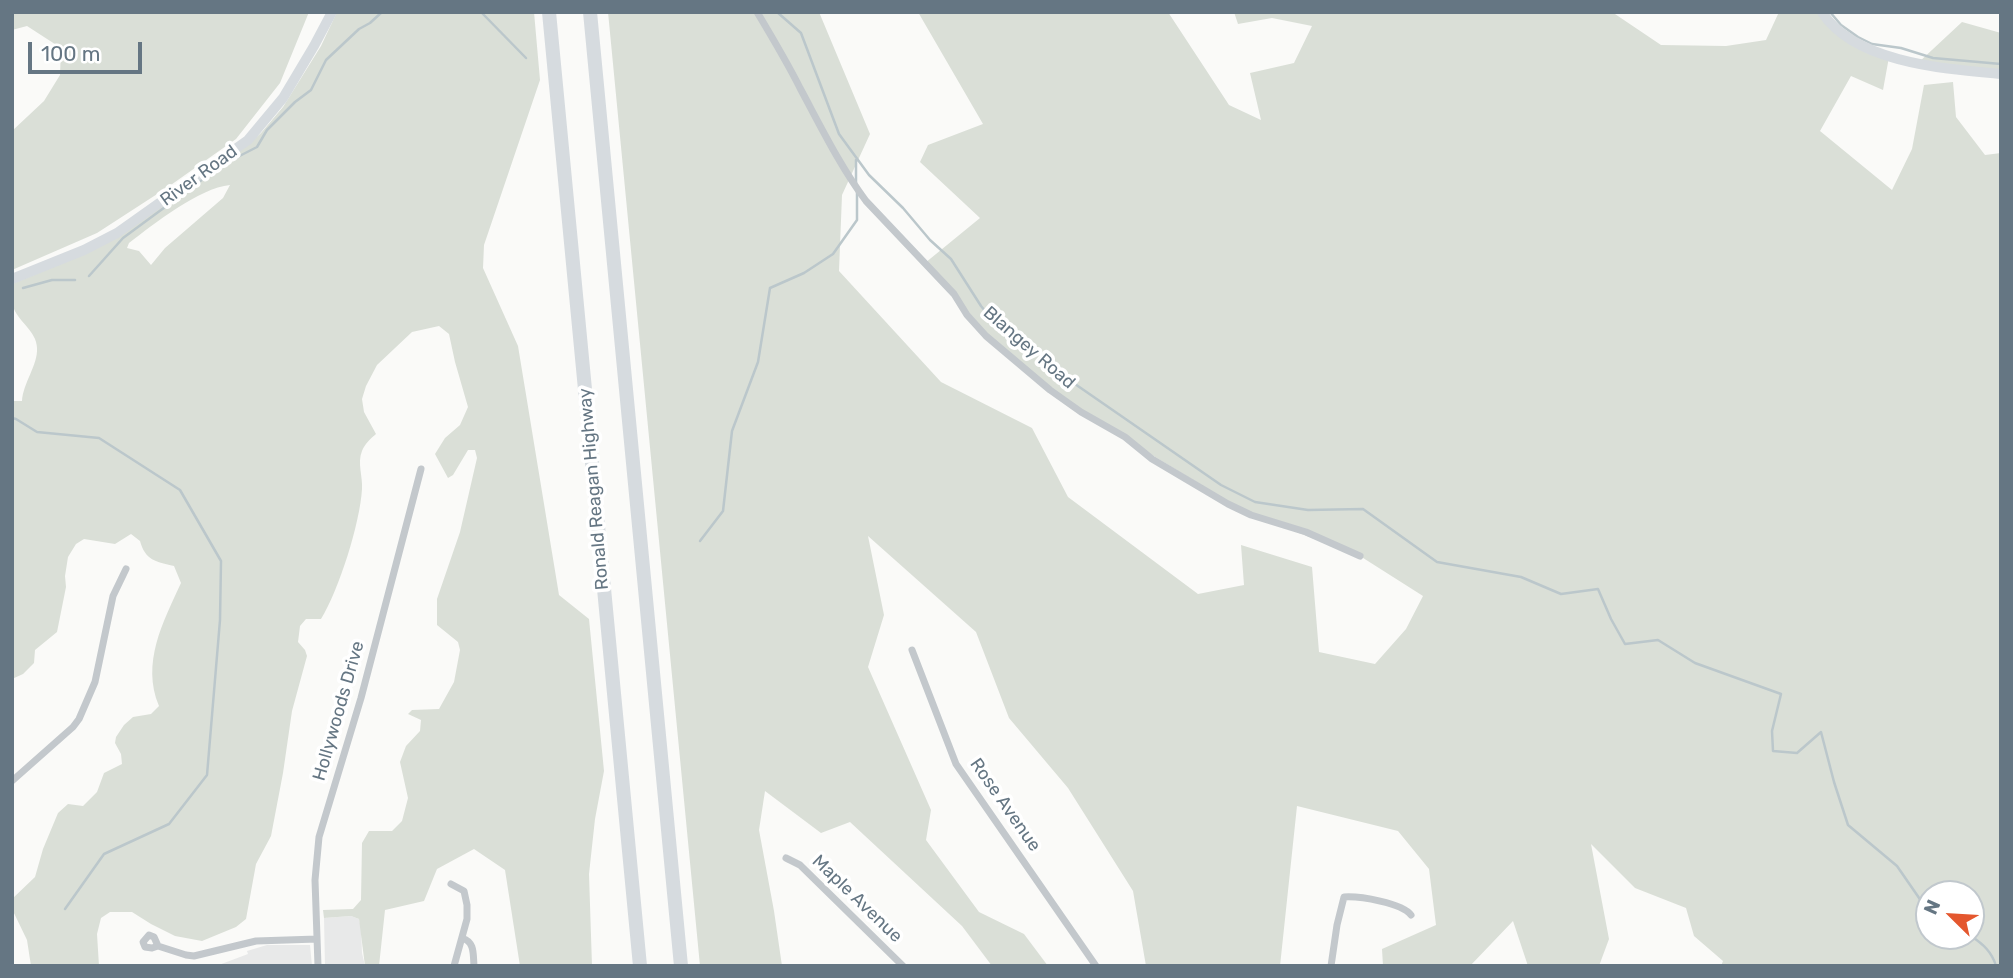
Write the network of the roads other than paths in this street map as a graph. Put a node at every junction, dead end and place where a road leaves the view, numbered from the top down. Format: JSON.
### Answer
{"nodes":[{"id":1,"x":332,"y":12,"type":"edge"},
{"id":2,"x":549,"y":12,"type":"edge"},
{"id":3,"x":590,"y":12,"type":"edge"},
{"id":4,"x":757,"y":12,"type":"edge"},
{"id":5,"x":1822,"y":12,"type":"edge"},
{"id":6,"x":2001,"y":74,"type":"edge"},
{"id":7,"x":12,"y":279,"type":"edge"},
{"id":8,"x":421,"y":469,"type":"dead end"},
{"id":9,"x":1360,"y":556,"type":"dead end"},
{"id":10,"x":126,"y":569,"type":"dead end"},
{"id":11,"x":912,"y":650,"type":"dead end"},
{"id":12,"x":12,"y":781,"type":"edge"},
{"id":13,"x":786,"y":858,"type":"dead end"},
{"id":14,"x":451,"y":884,"type":"dead end"},
{"id":15,"x":1411,"y":915,"type":"dead end"},
{"id":16,"x":462,"y":938,"type":"junction"},
{"id":17,"x":317,"y":939,"type":"junction"},
{"id":18,"x":158,"y":946,"type":"dead end"},
{"id":19,"x":472,"y":957,"type":"junction"},
{"id":20,"x":455,"y":962,"type":"edge"},
{"id":21,"x":318,"y":966,"type":"edge"},
{"id":22,"x":474,"y":966,"type":"edge"},
{"id":23,"x":640,"y":966,"type":"edge"},
{"id":24,"x":681,"y":966,"type":"edge"},
{"id":25,"x":903,"y":966,"type":"edge"},
{"id":26,"x":1096,"y":966,"type":"edge"},
{"id":27,"x":1331,"y":966,"type":"edge"}],
"edges":[{"from":1,"to":7,"type":"street","name":"River Road"},
{"from":2,"to":23,"type":"highway","name":"Ronald Reagan Highway"},
{"from":3,"to":24,"type":"highway"},
{"from":4,"to":9,"type":"street","name":"Blangey Road"},
{"from":5,"to":6,"type":"street"},
{"from":8,"to":17,"type":"street","name":"Hollywoods Drive"},
{"from":10,"to":12,"type":"street"},
{"from":11,"to":26,"type":"street","name":"Rose Avenue"},
{"from":13,"to":25,"type":"street","name":"Maple Avenue"},
{"from":14,"to":16,"type":"street"},
{"from":15,"to":27,"type":"street"},
{"from":16,"to":19,"type":"street"},
{"from":16,"to":20,"type":"street"},
{"from":17,"to":18,"type":"street"},
{"from":17,"to":21,"type":"street","name":"Hollywoods Drive"},
{"from":19,"to":20,"type":"street"},
{"from":19,"to":22,"type":"street"}]}
